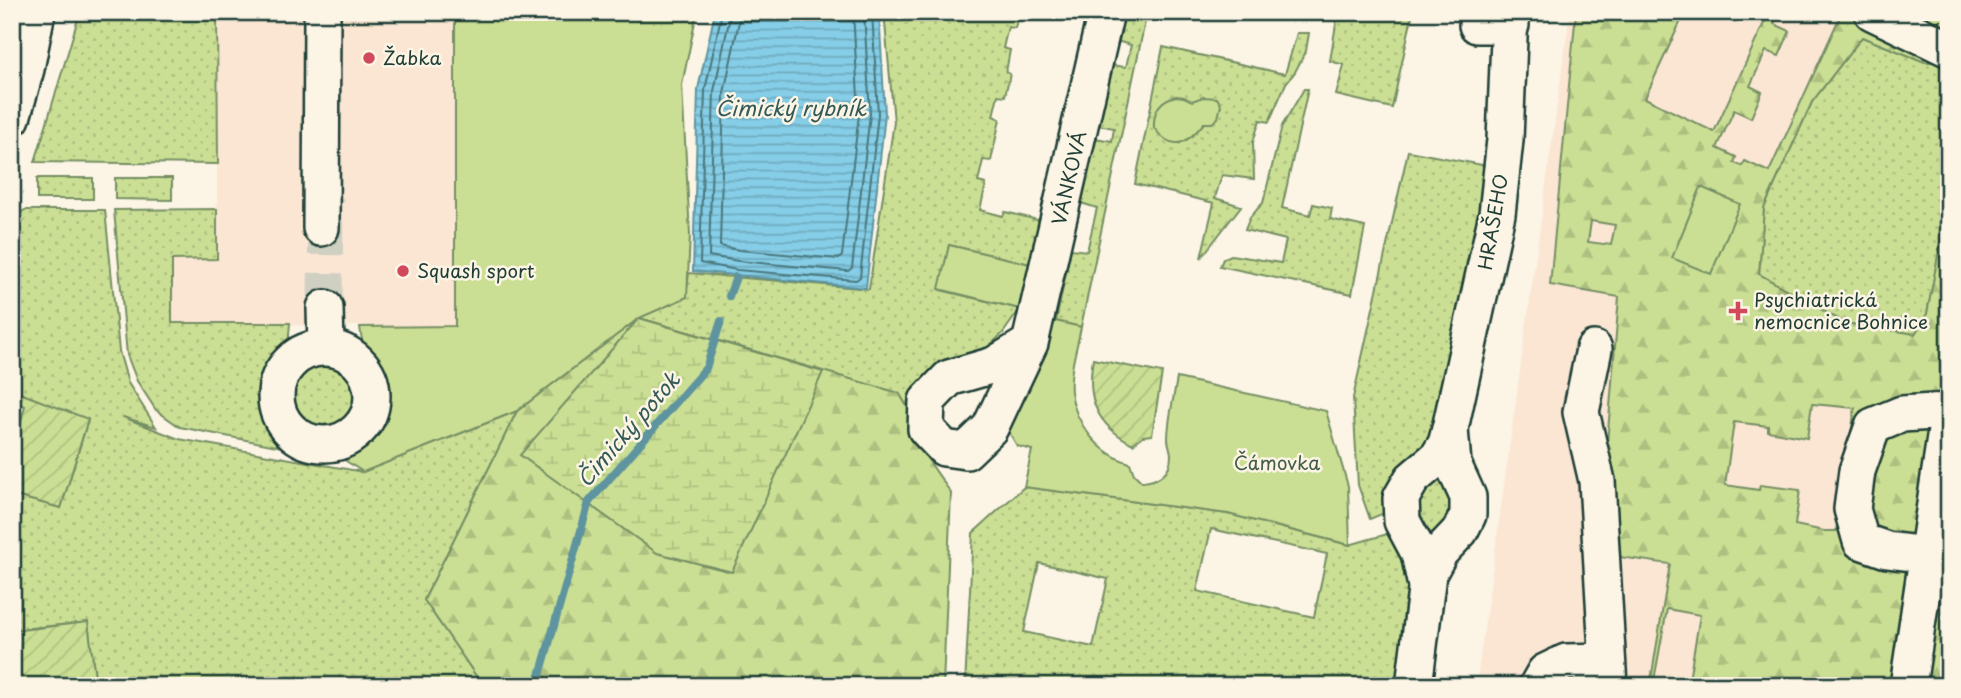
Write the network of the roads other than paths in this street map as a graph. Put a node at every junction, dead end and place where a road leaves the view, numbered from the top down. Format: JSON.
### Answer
{"nodes":[{"id":1,"x":37,"y":12,"type":"edge"},
{"id":2,"x":322,"y":12,"type":"edge"},
{"id":3,"x":1105,"y":12,"type":"edge"},
{"id":4,"x":1872,"y":12,"type":"edge"},
{"id":5,"x":1499,"y":21,"type":"edge"},
{"id":6,"x":1949,"y":49,"type":"edge"},
{"id":7,"x":19,"y":69,"type":"edge"},
{"id":8,"x":12,"y":118,"type":"edge"},
{"id":9,"x":321,"y":228,"type":"tunnel mouth"},
{"id":10,"x":325,"y":308,"type":"tunnel mouth"},
{"id":11,"x":1030,"y":343,"type":"junction"},
{"id":12,"x":326,"y":347,"type":"dead end"},
{"id":13,"x":1594,"y":349,"type":"dead end"},
{"id":14,"x":1949,"y":410,"type":"edge"},
{"id":15,"x":1450,"y":429,"type":"junction"},
{"id":16,"x":1928,"y":555,"type":"junction"},
{"id":17,"x":1426,"y":586,"type":"junction"},
{"id":18,"x":1608,"y":673,"type":"edge"},
{"id":19,"x":1414,"y":686,"type":"edge"},
{"id":20,"x":1537,"y":686,"type":"edge"},
{"id":21,"x":1908,"y":686,"type":"edge"}],
"edges":[{"from":1,"to":7,"type":"street"},
{"from":2,"to":9,"type":"street"},
{"from":3,"to":11,"type":"street","name":"VÁNKOVÁ"},
{"from":4,"to":6,"type":"street"},
{"from":5,"to":15,"type":"street","name":"HRAŠEHO"},
{"from":7,"to":8,"type":"street"},
{"from":10,"to":12,"type":"street"},
{"from":11,"to":11,"type":"street","name":"VÁNKOVÁ"},
{"from":13,"to":18,"type":"street"},
{"from":14,"to":16,"type":"street"},
{"from":14,"to":16,"type":"street"},
{"from":15,"to":17,"type":"street","name":"HRAŠEHO"},
{"from":15,"to":17,"type":"street","name":"HRAŠEHO"},
{"from":16,"to":21,"type":"street"},
{"from":17,"to":19,"type":"street","name":"HRAŠEHO"},
{"from":18,"to":20,"type":"street"}]}
